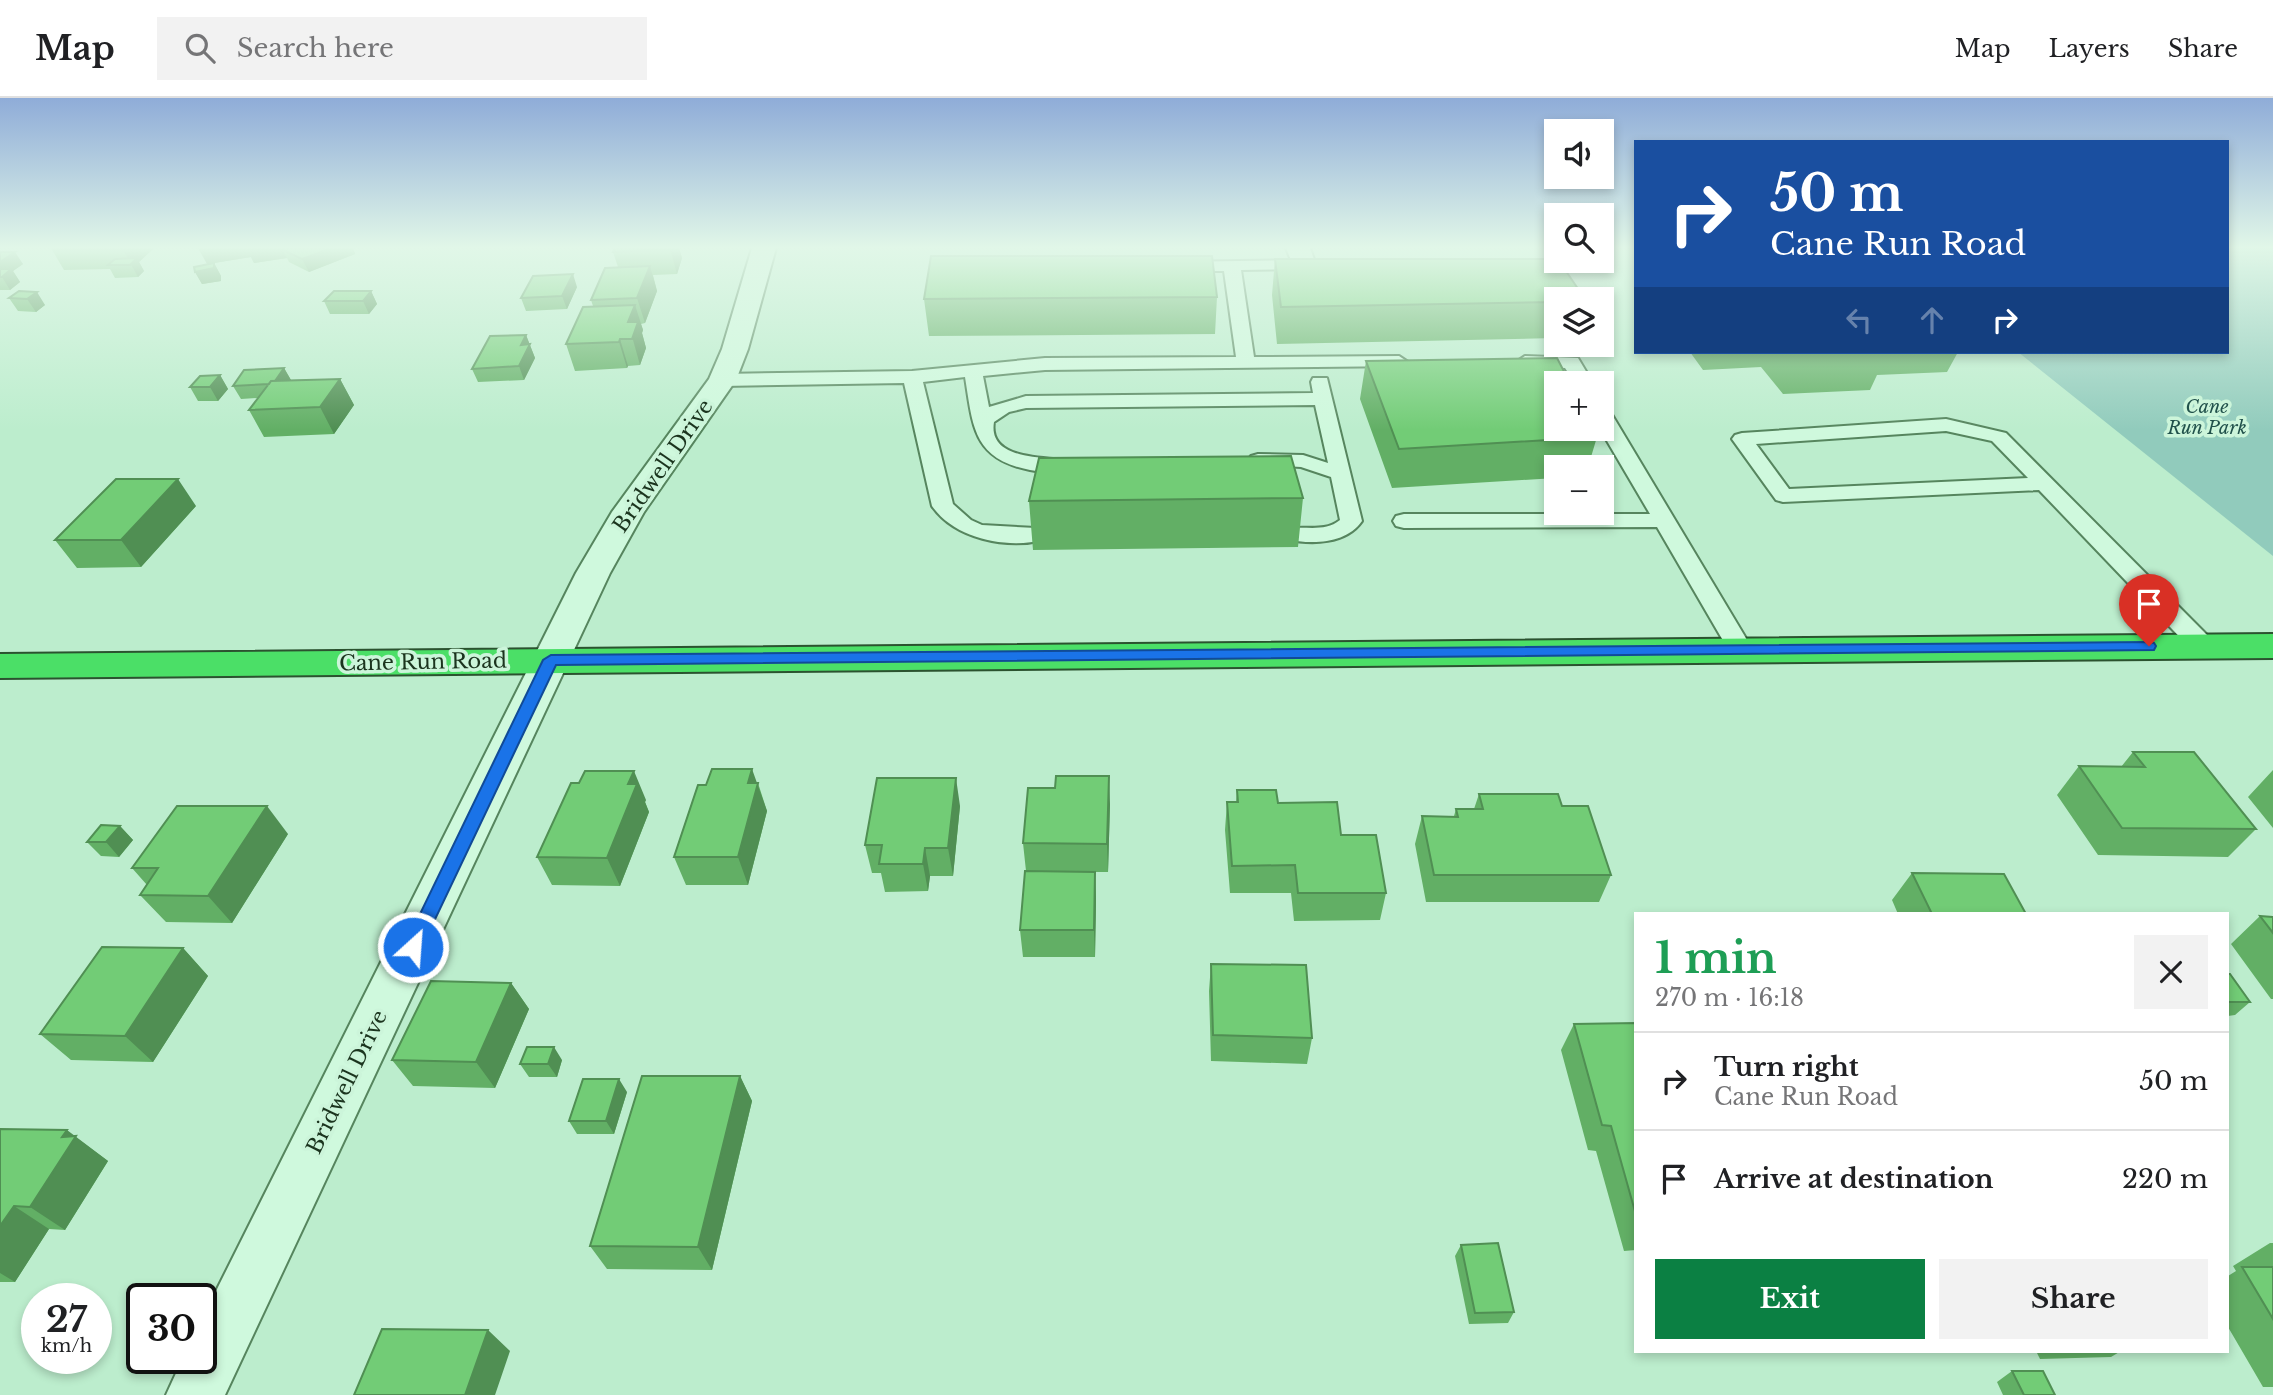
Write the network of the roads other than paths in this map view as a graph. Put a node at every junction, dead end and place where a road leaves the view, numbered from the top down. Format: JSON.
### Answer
{"nodes":[{"id":1,"x":747,"y":309,"type":"edge"},
{"id":2,"x":1238,"y":309,"type":"edge"},
{"id":3,"x":1423,"y":362,"type":"edge"},
{"id":4,"x":1504,"y":362,"type":"edge"},
{"id":5,"x":1246,"y":363,"type":"junction"},
{"id":6,"x":1316,"y":363,"type":"junction"},
{"id":7,"x":972,"y":371,"type":"junction"},
{"id":8,"x":1577,"y":371,"type":"edge"},
{"id":9,"x":912,"y":377,"type":"junction"},
{"id":10,"x":722,"y":380,"type":"junction"},
{"id":11,"x":1324,"y":399,"type":"junction"},
{"id":12,"x":983,"y":423,"type":"junction"},
{"id":13,"x":1614,"y":434,"type":"edge"},
{"id":14,"x":1245,"y":461,"type":"edge"},
{"id":15,"x":1095,"y":465,"type":"edge"},
{"id":16,"x":1341,"y":474,"type":"junction"},
{"id":17,"x":2043,"y":484,"type":"junction"},
{"id":18,"x":1664,"y":520,"type":"junction"},
{"id":19,"x":1404,"y":521,"type":"dead end"},
{"id":20,"x":1294,"y":534,"type":"edge"},
{"id":21,"x":1036,"y":535,"type":"edge"},
{"id":22,"x":2203,"y":646,"type":"junction"},
{"id":23,"x":2273,"y":646,"type":"edge"},
{"id":24,"x":1741,"y":650,"type":"junction"},
{"id":25,"x":551,"y":660,"type":"junction"},
{"id":26,"x":0,"y":666,"type":"edge"},
{"id":27,"x":195,"y":1395,"type":"edge"}],
"edges":[{"from":1,"to":10,"type":"street","name":"Bridwell Drive"},
{"from":2,"to":5,"type":"lane"},
{"from":3,"to":6,"type":"lane"},
{"from":4,"to":8,"type":"lane"},
{"from":5,"to":6,"type":"lane"},
{"from":5,"to":7,"type":"lane"},
{"from":6,"to":11,"type":"lane"},
{"from":7,"to":9,"type":"lane"},
{"from":7,"to":12,"type":"lane"},
{"from":9,"to":10,"type":"lane"},
{"from":9,"to":21,"type":"lane"},
{"from":10,"to":25,"type":"street","name":"Bridwell Drive"},
{"from":11,"to":12,"type":"lane"},
{"from":11,"to":16,"type":"lane"},
{"from":12,"to":15,"type":"lane"},
{"from":13,"to":18,"type":"lane"},
{"from":14,"to":16,"type":"lane"},
{"from":16,"to":20,"type":"lane"},
{"from":17,"to":17,"type":"lane"},
{"from":17,"to":22,"type":"lane"},
{"from":18,"to":19,"type":"lane"},
{"from":18,"to":24,"type":"lane"},
{"from":22,"to":23,"type":"highway","name":"Cane Run Road"},
{"from":22,"to":24,"type":"highway","name":"Cane Run Road"},
{"from":24,"to":25,"type":"highway","name":"Cane Run Road"},
{"from":25,"to":26,"type":"highway","name":"Cane Run Road"},
{"from":25,"to":27,"type":"street","name":"Bridwell Drive"}]}
